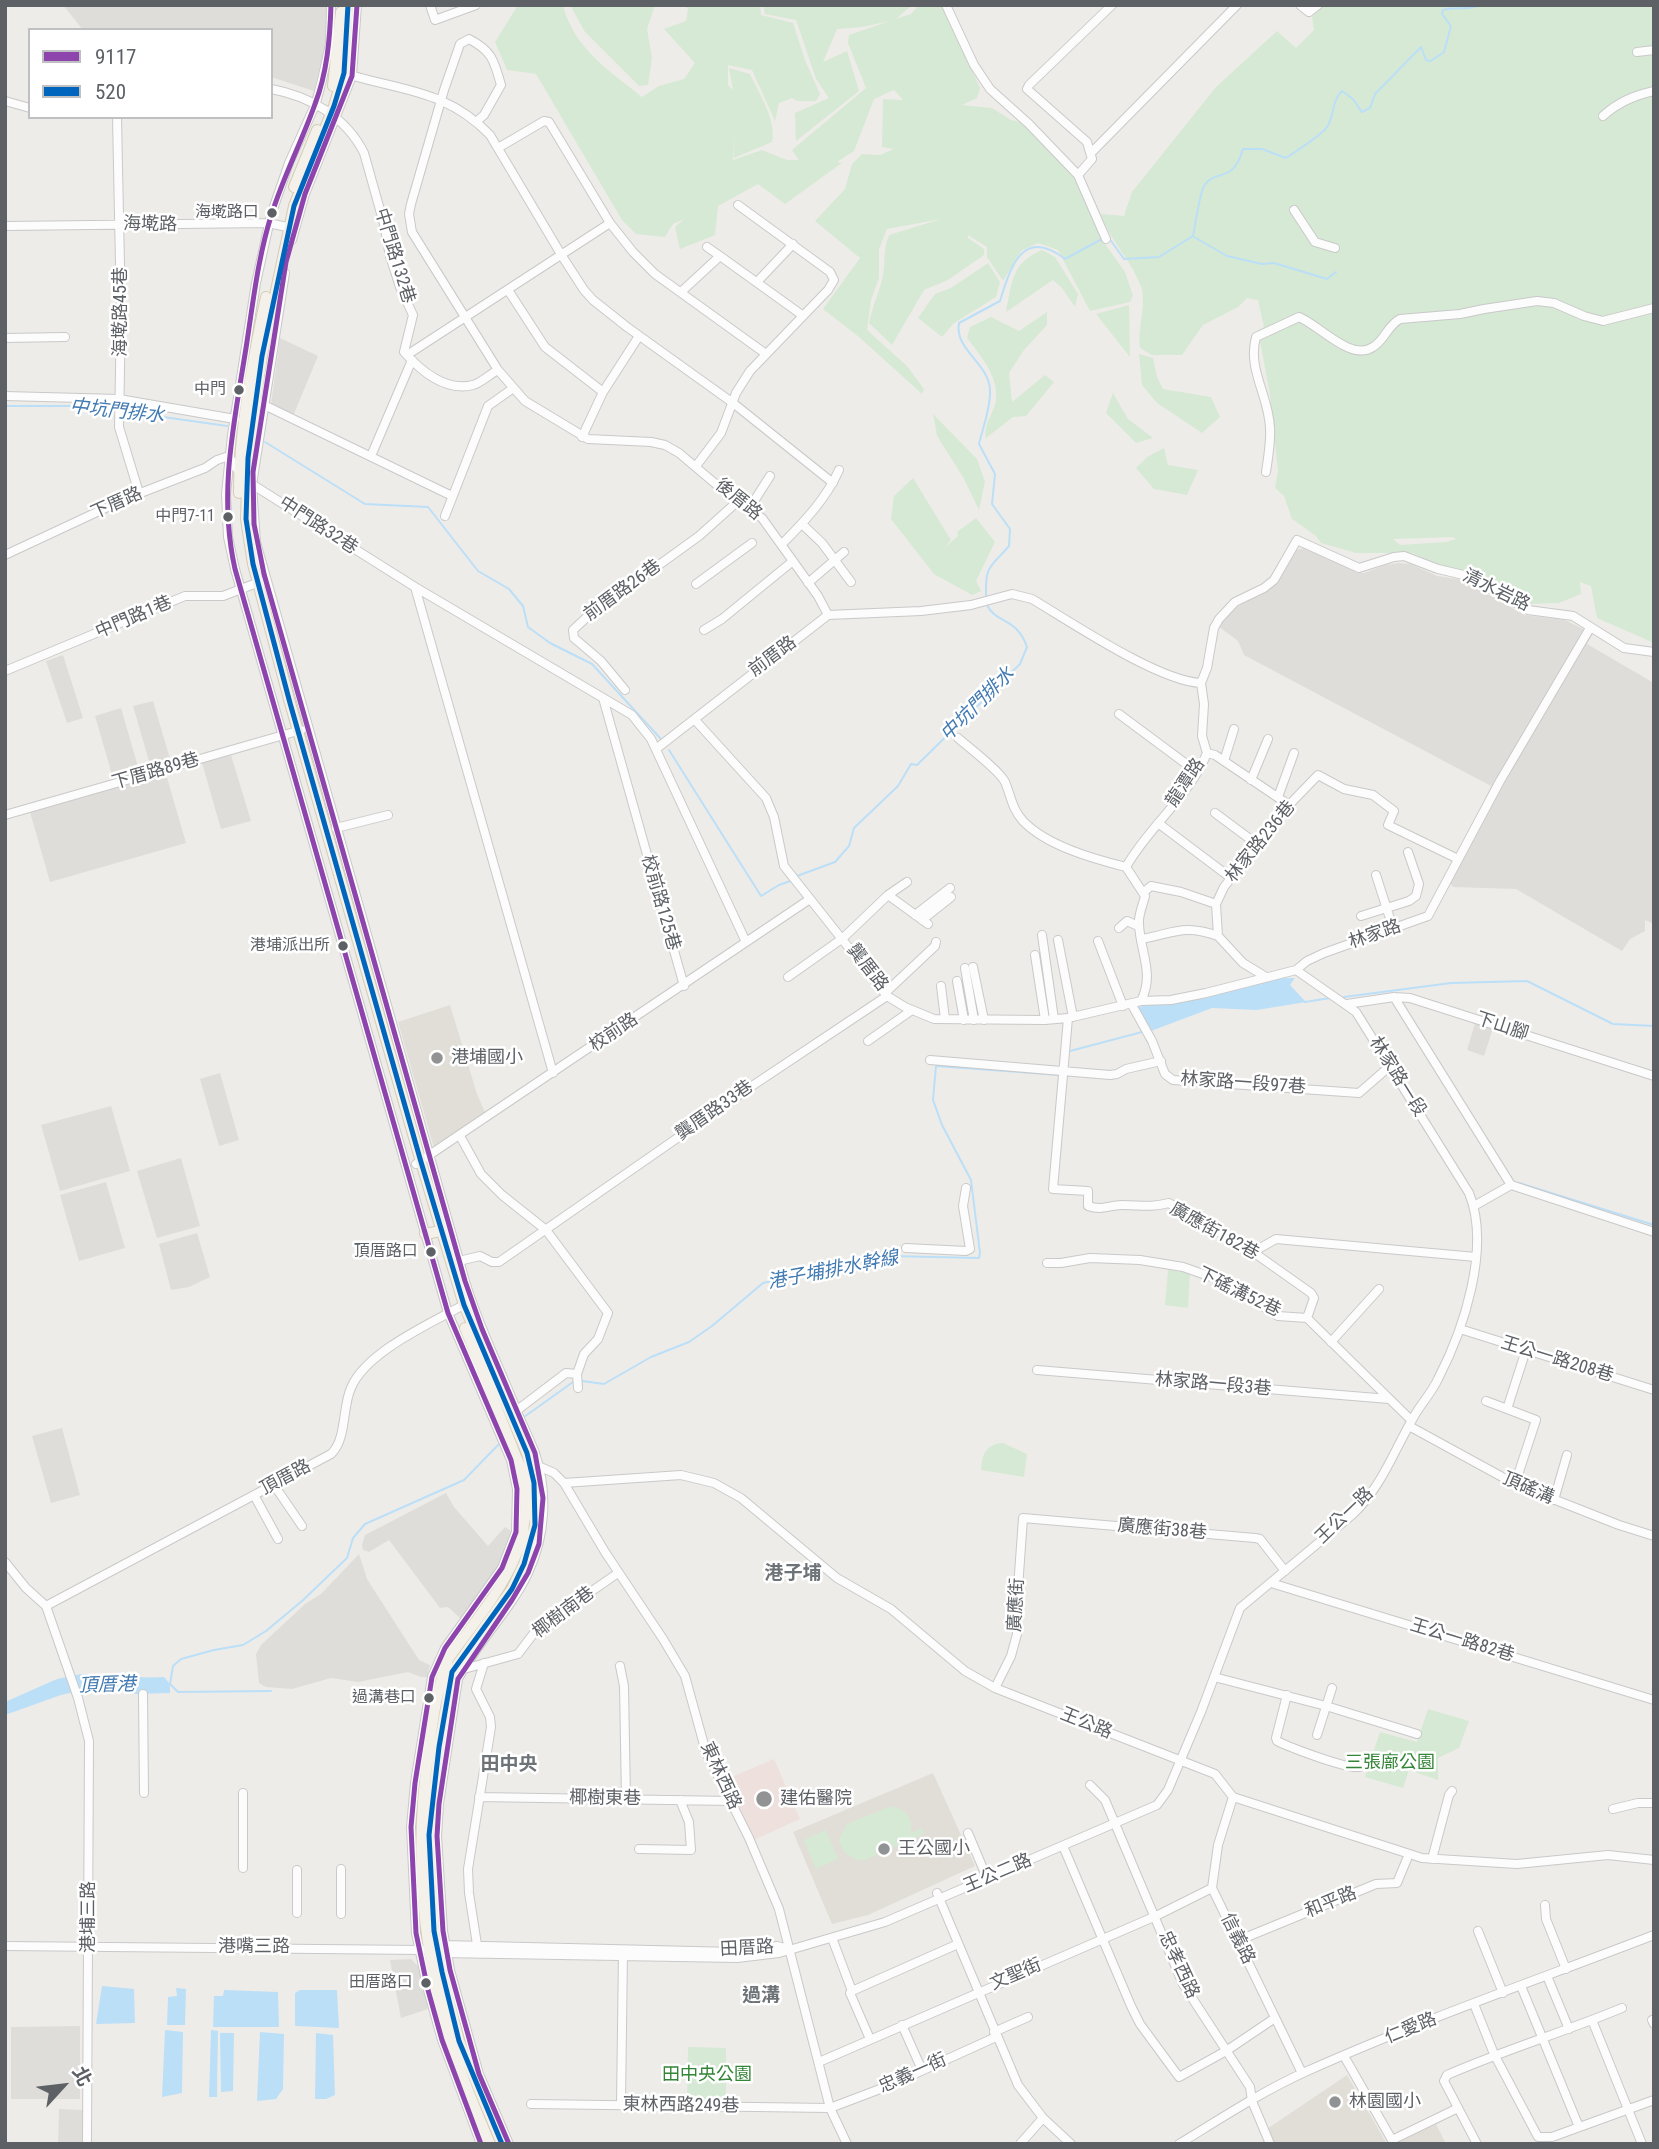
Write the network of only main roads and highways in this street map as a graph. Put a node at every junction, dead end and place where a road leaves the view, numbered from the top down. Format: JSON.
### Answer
{"nodes":[{"id":1,"x":341,"y":5,"type":"edge"},
{"id":2,"x":348,"y":5,"type":"edge"},
{"id":3,"x":331,"y":115,"type":"junction"},
{"id":4,"x":289,"y":227,"type":"junction"},
{"id":5,"x":246,"y":479,"type":"junction"},
{"id":6,"x":422,"y":1161,"type":"junction"},
{"id":7,"x":460,"y":1307,"type":"junction"},
{"id":8,"x":526,"y":1468,"type":"junction"},
{"id":9,"x":448,"y":1673,"type":"junction"},
{"id":10,"x":435,"y":1949,"type":"junction"},
{"id":11,"x":490,"y":2144,"type":"edge"},
{"id":12,"x":502,"y":2144,"type":"edge"}],
"edges":[{"from":1,"to":3,"type":"main road"},
{"from":2,"to":3,"type":"main road"},
{"from":3,"to":4,"type":"main road"},
{"from":4,"to":5,"type":"main road"},
{"from":4,"to":5,"type":"main road"},
{"from":5,"to":6,"type":"main road"},
{"from":6,"to":7,"type":"main road"},
{"from":6,"to":7,"type":"main road"},
{"from":7,"to":8,"type":"main road"},
{"from":8,"to":9,"type":"main road"},
{"from":8,"to":9,"type":"main road"},
{"from":9,"to":10,"type":"main road"},
{"from":10,"to":11,"type":"main road"},
{"from":10,"to":12,"type":"main road"}]}
